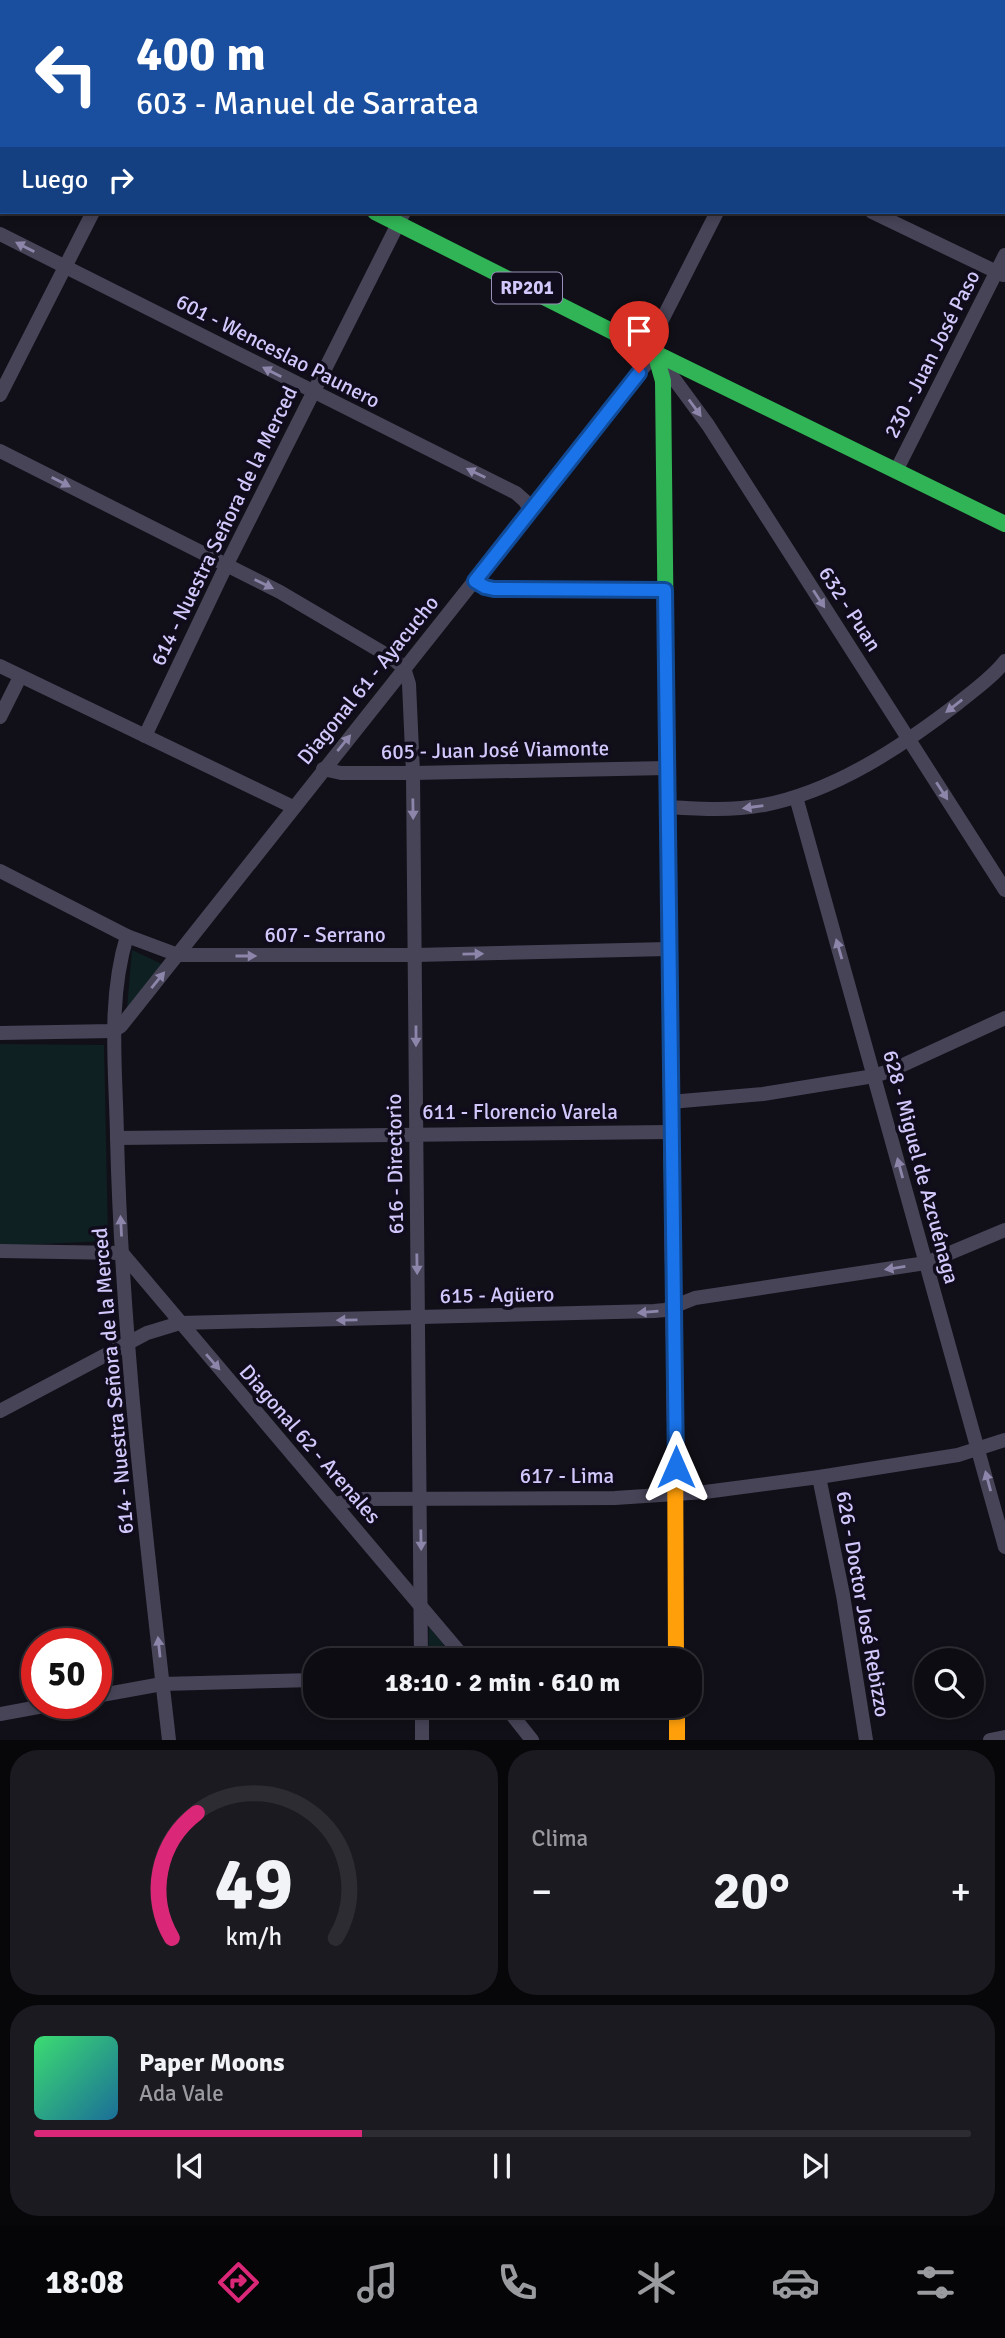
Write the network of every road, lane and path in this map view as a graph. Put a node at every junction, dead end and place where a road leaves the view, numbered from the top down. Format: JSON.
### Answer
{"nodes":[{"id":1,"x":92,"y":214,"type":"edge"},
{"id":2,"x":715,"y":214,"type":"edge"},
{"id":3,"x":876,"y":214,"type":"edge"},
{"id":4,"x":402,"y":216,"type":"edge"},
{"id":5,"x":0,"y":234,"type":"edge"},
{"id":6,"x":1005,"y":255,"type":"edge"},
{"id":7,"x":65,"y":267,"type":"junction"},
{"id":8,"x":1001,"y":274,"type":"edge"},
{"id":9,"x":655,"y":347,"type":"junction"},
{"id":10,"x":313,"y":393,"type":"junction"},
{"id":11,"x":0,"y":395,"type":"edge"},
{"id":12,"x":0,"y":451,"type":"edge"},
{"id":13,"x":899,"y":466,"type":"junction"},
{"id":14,"x":530,"y":510,"type":"junction"},
{"id":15,"x":1005,"y":512,"type":"edge"},
{"id":16,"x":1005,"y":524,"type":"edge"},
{"id":17,"x":226,"y":566,"type":"junction"},
{"id":18,"x":475,"y":581,"type":"junction"},
{"id":19,"x":665,"y":590,"type":"junction"},
{"id":20,"x":0,"y":666,"type":"edge"},
{"id":21,"x":404,"y":667,"type":"junction"},
{"id":22,"x":1003,"y":667,"type":"edge"},
{"id":23,"x":20,"y":677,"type":"junction"},
{"id":24,"x":0,"y":717,"type":"edge"},
{"id":25,"x":145,"y":736,"type":"junction"},
{"id":26,"x":909,"y":739,"type":"junction"},
{"id":27,"x":667,"y":768,"type":"junction"},
{"id":28,"x":323,"y":769,"type":"junction"},
{"id":29,"x":413,"y":773,"type":"junction"},
{"id":30,"x":796,"y":797,"type":"junction"},
{"id":31,"x":293,"y":807,"type":"junction"},
{"id":32,"x":668,"y":807,"type":"junction"},
{"id":33,"x":0,"y":871,"type":"edge"},
{"id":34,"x":1005,"y":890,"type":"edge"},
{"id":35,"x":127,"y":936,"type":"junction"},
{"id":36,"x":668,"y":949,"type":"junction"},
{"id":37,"x":178,"y":955,"type":"junction"},
{"id":38,"x":415,"y":955,"type":"junction"},
{"id":39,"x":1005,"y":1018,"type":"edge"},
{"id":40,"x":113,"y":1031,"type":"junction"},
{"id":41,"x":0,"y":1033,"type":"edge"},
{"id":42,"x":874,"y":1076,"type":"junction"},
{"id":43,"x":670,"y":1102,"type":"junction"},
{"id":44,"x":671,"y":1132,"type":"junction"},
{"id":45,"x":416,"y":1133,"type":"junction"},
{"id":46,"x":117,"y":1138,"type":"junction"},
{"id":47,"x":1005,"y":1230,"type":"edge"},
{"id":48,"x":0,"y":1251,"type":"edge"},
{"id":49,"x":122,"y":1253,"type":"junction"},
{"id":50,"x":926,"y":1263,"type":"junction"},
{"id":51,"x":675,"y":1306,"type":"junction"},
{"id":52,"x":418,"y":1319,"type":"junction"},
{"id":53,"x":180,"y":1323,"type":"junction"},
{"id":54,"x":127,"y":1345,"type":"junction"},
{"id":55,"x":0,"y":1411,"type":"edge"},
{"id":56,"x":1005,"y":1440,"type":"edge"},
{"id":57,"x":979,"y":1450,"type":"junction"},
{"id":58,"x":819,"y":1477,"type":"junction"},
{"id":59,"x":676,"y":1494,"type":"junction"},
{"id":60,"x":421,"y":1497,"type":"junction"},
{"id":61,"x":335,"y":1504,"type":"junction"},
{"id":62,"x":1005,"y":1547,"type":"edge"},
{"id":63,"x":422,"y":1607,"type":"junction"},
{"id":64,"x":421,"y":1648,"type":"edge"},
{"id":65,"x":456,"y":1648,"type":"edge"},
{"id":66,"x":676,"y":1648,"type":"edge"},
{"id":67,"x":303,"y":1680,"type":"edge"},
{"id":68,"x":162,"y":1684,"type":"junction"},
{"id":69,"x":112,"y":1693,"type":"edge"},
{"id":70,"x":21,"y":1710,"type":"edge"},
{"id":71,"x":0,"y":1714,"type":"edge"},
{"id":72,"x":422,"y":1718,"type":"edge"},
{"id":73,"x":515,"y":1718,"type":"edge"},
{"id":74,"x":677,"y":1718,"type":"edge"},
{"id":75,"x":1005,"y":1737,"type":"edge"},
{"id":76,"x":169,"y":1740,"type":"edge"},
{"id":77,"x":422,"y":1740,"type":"edge"},
{"id":78,"x":532,"y":1740,"type":"edge"},
{"id":79,"x":677,"y":1740,"type":"edge"},
{"id":80,"x":866,"y":1740,"type":"edge"},
{"id":81,"x":990,"y":1740,"type":"edge"}],
"edges":[{"from":1,"to":7,"type":"street"},
{"from":2,"to":9,"type":"street","name":"Diagonal 61 - Ayacucho"},
{"from":3,"to":8,"type":"street"},
{"from":4,"to":9,"type":"main road","number":"RP201"},
{"from":4,"to":10,"type":"street","name":"614 - Nuestra Señora de la Merced"},
{"from":7,"to":5,"type":"street","name":"601 - Wenceslao Paunero","one_way":true},
{"from":6,"to":8,"type":"street","name":"230 - Juan José Paso"},
{"from":10,"to":7,"type":"street","name":"601 - Wenceslao Paunero","one_way":true},
{"from":7,"to":11,"type":"street"},
{"from":8,"to":13,"type":"street","name":"230 - Juan José Paso"},
{"from":9,"to":13,"type":"main road"},
{"from":9,"to":14,"type":"street","name":"Diagonal 61 - Ayacucho"},
{"from":9,"to":19,"type":"main road"},
{"from":9,"to":26,"type":"street","name":"632 - Puan","one_way":true},
{"from":14,"to":10,"type":"street","name":"601 - Wenceslao Paunero","one_way":true},
{"from":10,"to":17,"type":"street","name":"614 - Nuestra Señora de la Merced"},
{"from":12,"to":17,"type":"street","one_way":true},
{"from":13,"to":15,"type":"main road"},
{"from":13,"to":16,"type":"main road"},
{"from":14,"to":18,"type":"street","name":"Diagonal 61 - Ayacucho"},
{"from":17,"to":21,"type":"street","one_way":true},
{"from":17,"to":25,"type":"street","name":"614 - Nuestra Señora de la Merced"},
{"from":18,"to":19,"type":"street"},
{"from":18,"to":21,"type":"street","name":"Diagonal 61 - Ayacucho"},
{"from":19,"to":27,"type":"main road"},
{"from":20,"to":23,"type":"street"},
{"from":28,"to":21,"type":"street","name":"Diagonal 61 - Ayacucho","one_way":true},
{"from":21,"to":29,"type":"street","name":"616 - Directorio"},
{"from":22,"to":26,"type":"street","one_way":true},
{"from":23,"to":24,"type":"street"},
{"from":23,"to":25,"type":"street"},
{"from":25,"to":31,"type":"street"},
{"from":26,"to":30,"type":"street"},
{"from":26,"to":34,"type":"street","name":"632 - Puan","one_way":true},
{"from":27,"to":29,"type":"street","name":"605 - Juan José Viamonte"},
{"from":27,"to":32,"type":"main road"},
{"from":28,"to":29,"type":"street","name":"605 - Juan José Viamonte"},
{"from":28,"to":31,"type":"street","name":"Diagonal 61 - Ayacucho"},
{"from":29,"to":38,"type":"street","name":"616 - Directorio","one_way":true},
{"from":30,"to":32,"type":"street","one_way":true},
{"from":42,"to":30,"type":"street","name":"628 - Miguel de Azcuénaga","one_way":true},
{"from":31,"to":37,"type":"street","name":"Diagonal 61 - Ayacucho"},
{"from":32,"to":36,"type":"main road"},
{"from":33,"to":35,"type":"street","name":"607 - Serrano"},
{"from":35,"to":37,"type":"street","name":"607 - Serrano"},
{"from":35,"to":40,"type":"street","name":"614 - Nuestra Señora de la Merced"},
{"from":38,"to":36,"type":"street","name":"607 - Serrano","one_way":true},
{"from":36,"to":43,"type":"main road"},
{"from":37,"to":38,"type":"street","name":"607 - Serrano","one_way":true},
{"from":40,"to":37,"type":"street","name":"Diagonal 61 - Ayacucho","one_way":true},
{"from":38,"to":45,"type":"street","name":"616 - Directorio","one_way":true},
{"from":39,"to":42,"type":"street"},
{"from":40,"to":41,"type":"street"},
{"from":40,"to":46,"type":"street","name":"614 - Nuestra Señora de la Merced"},
{"from":42,"to":43,"type":"street"},
{"from":50,"to":42,"type":"street","name":"628 - Miguel de Azcuénaga","one_way":true},
{"from":43,"to":44,"type":"main road"},
{"from":44,"to":45,"type":"street","name":"611 - Florencio Varela"},
{"from":44,"to":51,"type":"main road"},
{"from":45,"to":46,"type":"street","name":"611 - Florencio Varela"},
{"from":45,"to":52,"type":"street","name":"616 - Directorio","one_way":true},
{"from":49,"to":46,"type":"street","name":"614 - Nuestra Señora de la Merced","one_way":true},
{"from":47,"to":50,"type":"street","name":"615 - Agüero"},
{"from":48,"to":49,"type":"street"},
{"from":49,"to":53,"type":"street","name":"Diagonal 62 - Arenales"},
{"from":49,"to":54,"type":"street","name":"614 - Nuestra Señora de la Merced"},
{"from":50,"to":51,"type":"street","name":"615 - Agüero","one_way":true},
{"from":50,"to":57,"type":"street","name":"628 - Miguel de Azcuénaga"},
{"from":51,"to":52,"type":"street","name":"615 - Agüero","one_way":true},
{"from":51,"to":59,"type":"main road"},
{"from":52,"to":53,"type":"street","name":"615 - Agüero","one_way":true},
{"from":52,"to":60,"type":"street","name":"616 - Directorio"},
{"from":53,"to":54,"type":"street","name":"615 - Agüero"},
{"from":53,"to":61,"type":"street","name":"Diagonal 62 - Arenales","one_way":true},
{"from":54,"to":55,"type":"street","name":"615 - Agüero"},
{"from":68,"to":54,"type":"street","name":"614 - Nuestra Señora de la Merced","one_way":true},
{"from":56,"to":57,"type":"street","name":"617 - Lima"},
{"from":57,"to":58,"type":"street","name":"617 - Lima"},
{"from":62,"to":57,"type":"street","name":"628 - Miguel de Azcuénaga","one_way":true},
{"from":58,"to":59,"type":"street","name":"617 - Lima"},
{"from":58,"to":80,"type":"street","name":"626 - Doctor José Rebizzo"},
{"from":59,"to":60,"type":"street","name":"617 - Lima"},
{"from":59,"to":66,"type":"main road"},
{"from":60,"to":61,"type":"street","name":"617 - Lima"},
{"from":60,"to":63,"type":"street","name":"616 - Directorio","one_way":true},
{"from":61,"to":63,"type":"street","name":"Diagonal 62 - Arenales"},
{"from":63,"to":64,"type":"street","name":"616 - Directorio"},
{"from":63,"to":65,"type":"street","name":"Diagonal 62 - Arenales"},
{"from":67,"to":68,"type":"street"},
{"from":68,"to":69,"type":"street"},
{"from":68,"to":76,"type":"street","name":"614 - Nuestra Señora de la Merced"},
{"from":70,"to":71,"type":"street"},
{"from":72,"to":77,"type":"street"},
{"from":73,"to":78,"type":"street"},
{"from":74,"to":79,"type":"main road"},
{"from":75,"to":81,"type":"street"}]}
